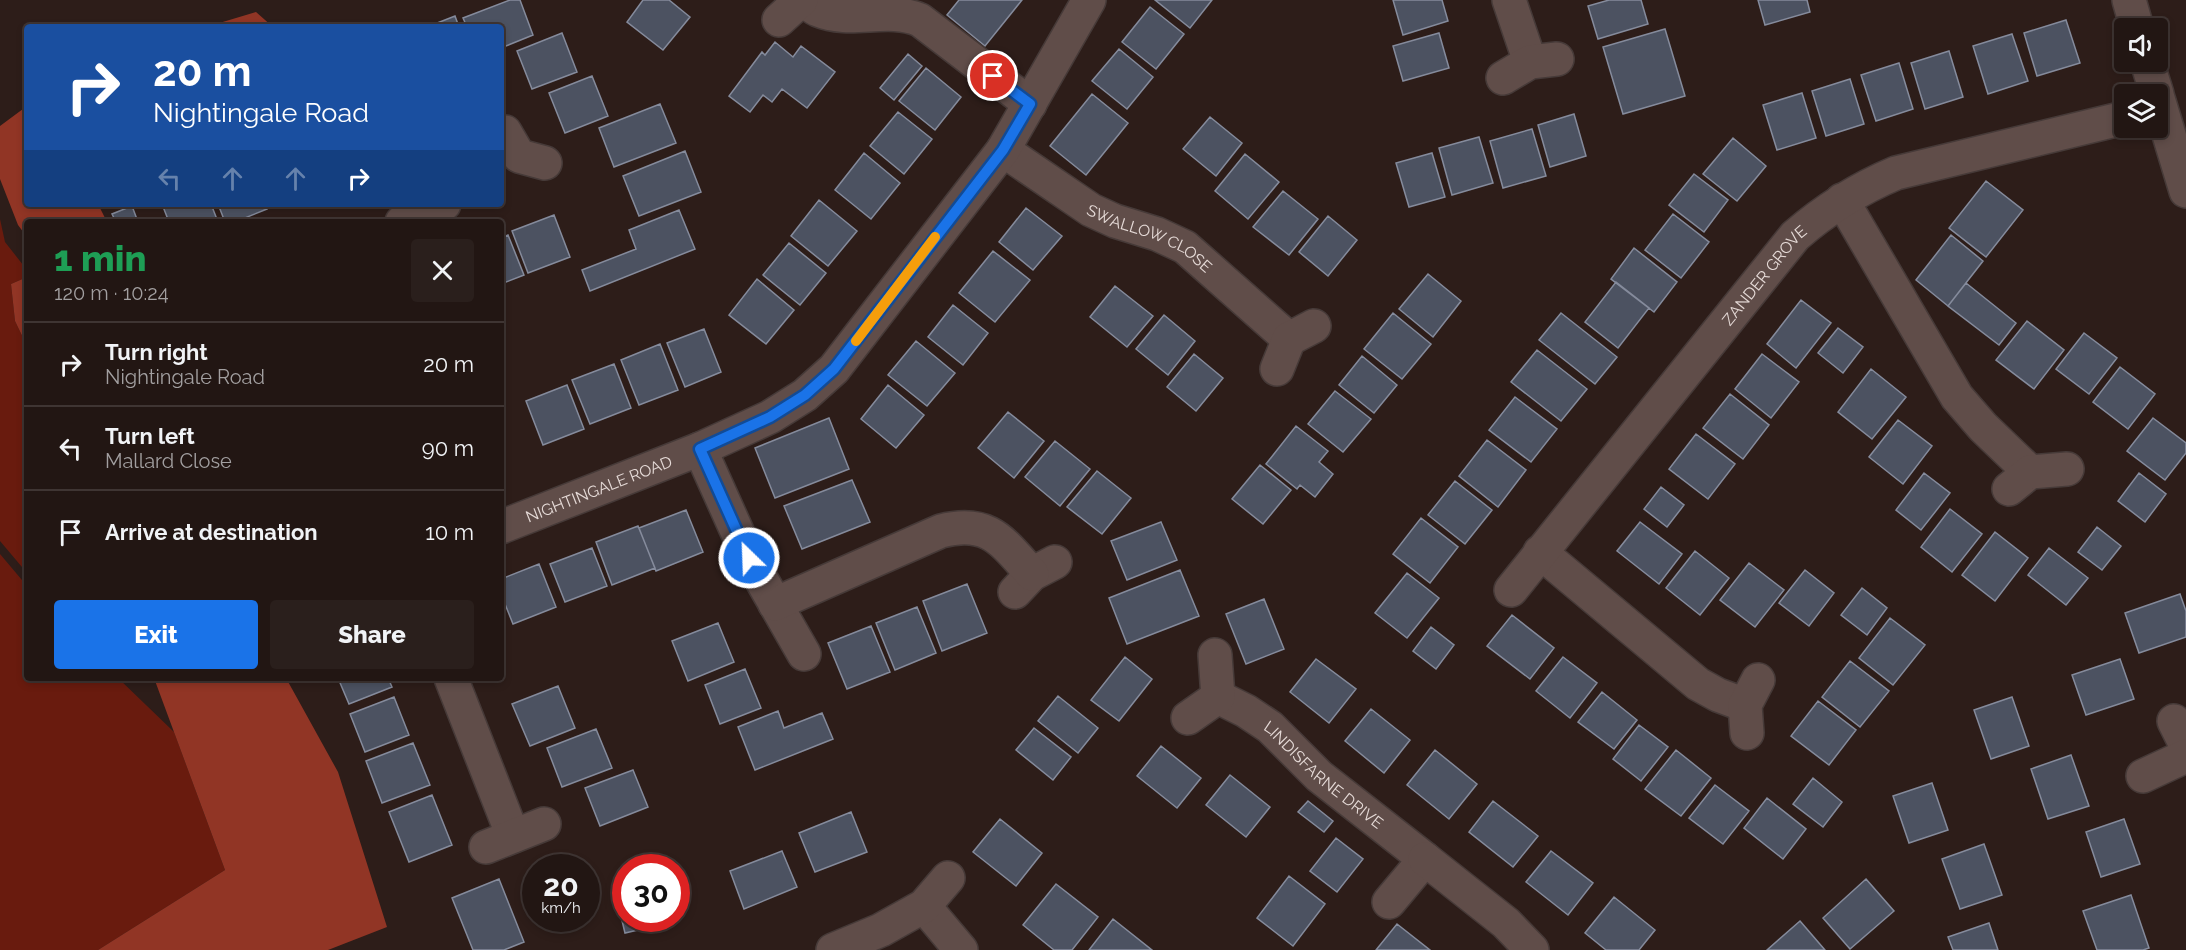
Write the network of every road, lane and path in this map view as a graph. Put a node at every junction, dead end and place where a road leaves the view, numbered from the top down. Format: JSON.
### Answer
{"nodes":[{"id":1,"x":1089,"y":0,"type":"edge"},
{"id":2,"x":1509,"y":0,"type":"edge"},
{"id":3,"x":2129,"y":0,"type":"edge"},
{"id":4,"x":794,"y":7,"type":"edge"},
{"id":5,"x":2134,"y":18,"type":"edge"},
{"id":6,"x":1530,"y":66,"type":"dead end"},
{"id":7,"x":1030,"y":104,"type":"junction"},
{"id":8,"x":2114,"y":120,"type":"edge"},
{"id":9,"x":2168,"y":134,"type":"edge"},
{"id":10,"x":1003,"y":150,"type":"junction"},
{"id":11,"x":2186,"y":191,"type":"edge"},
{"id":12,"x":1842,"y":200,"type":"junction"},
{"id":13,"x":437,"y":207,"type":"edge"},
{"id":14,"x":409,"y":219,"type":"edge"},
{"id":15,"x":1277,"y":369,"type":"dead end"},
{"id":16,"x":700,"y":449,"type":"junction"},
{"id":17,"x":2067,"y":469,"type":"dead end"},
{"id":18,"x":504,"y":526,"type":"edge"},
{"id":19,"x":1540,"y":552,"type":"junction"},
{"id":20,"x":1034,"y":576,"type":"dead end"},
{"id":21,"x":1510,"y":590,"type":"dead end"},
{"id":22,"x":775,"y":604,"type":"junction"},
{"id":23,"x":804,"y":654,"type":"dead end"},
{"id":24,"x":1215,"y":655,"type":"dead end"},
{"id":25,"x":452,"y":681,"type":"edge"},
{"id":26,"x":1218,"y":697,"type":"junction"},
{"id":27,"x":1750,"y":706,"type":"dead end"},
{"id":28,"x":1188,"y":718,"type":"dead end"},
{"id":29,"x":2186,"y":756,"type":"edge"},
{"id":30,"x":2143,"y":776,"type":"dead end"},
{"id":31,"x":544,"y":824,"type":"dead end"},
{"id":32,"x":1425,"y":859,"type":"junction"},
{"id":33,"x":948,"y":878,"type":"dead end"},
{"id":34,"x":1389,"y":902,"type":"dead end"},
{"id":35,"x":924,"y":906,"type":"junction"},
{"id":36,"x":833,"y":950,"type":"edge"},
{"id":37,"x":961,"y":950,"type":"edge"},
{"id":38,"x":1532,"y":950,"type":"edge"}],
"edges":[{"from":1,"to":7,"type":"street","name":"NIGHTINGALE ROAD"},
{"from":2,"to":6,"type":"street"},
{"from":3,"to":5,"type":"street"},
{"from":4,"to":7,"type":"street"},
{"from":7,"to":10,"type":"street","name":"NIGHTINGALE ROAD"},
{"from":8,"to":12,"type":"street","name":"ZANDER GROVE"},
{"from":9,"to":11,"type":"street"},
{"from":10,"to":15,"type":"street","name":"SWALLOW CLOSE"},
{"from":10,"to":16,"type":"street","name":"NIGHTINGALE ROAD"},
{"from":12,"to":17,"type":"street"},
{"from":12,"to":19,"type":"street","name":"ZANDER GROVE"},
{"from":13,"to":14,"type":"street"},
{"from":16,"to":18,"type":"street","name":"NIGHTINGALE ROAD"},
{"from":16,"to":22,"type":"street"},
{"from":19,"to":21,"type":"street","name":"ZANDER GROVE"},
{"from":19,"to":27,"type":"street"},
{"from":20,"to":22,"type":"street"},
{"from":22,"to":23,"type":"street"},
{"from":24,"to":26,"type":"street"},
{"from":25,"to":31,"type":"street"},
{"from":26,"to":28,"type":"street"},
{"from":26,"to":32,"type":"street","name":"LINDISFARNE DRIVE"},
{"from":29,"to":30,"type":"street"},
{"from":32,"to":34,"type":"street"},
{"from":32,"to":38,"type":"street","name":"LINDISFARNE DRIVE"},
{"from":33,"to":35,"type":"street"},
{"from":35,"to":36,"type":"street"},
{"from":35,"to":37,"type":"street"}]}
